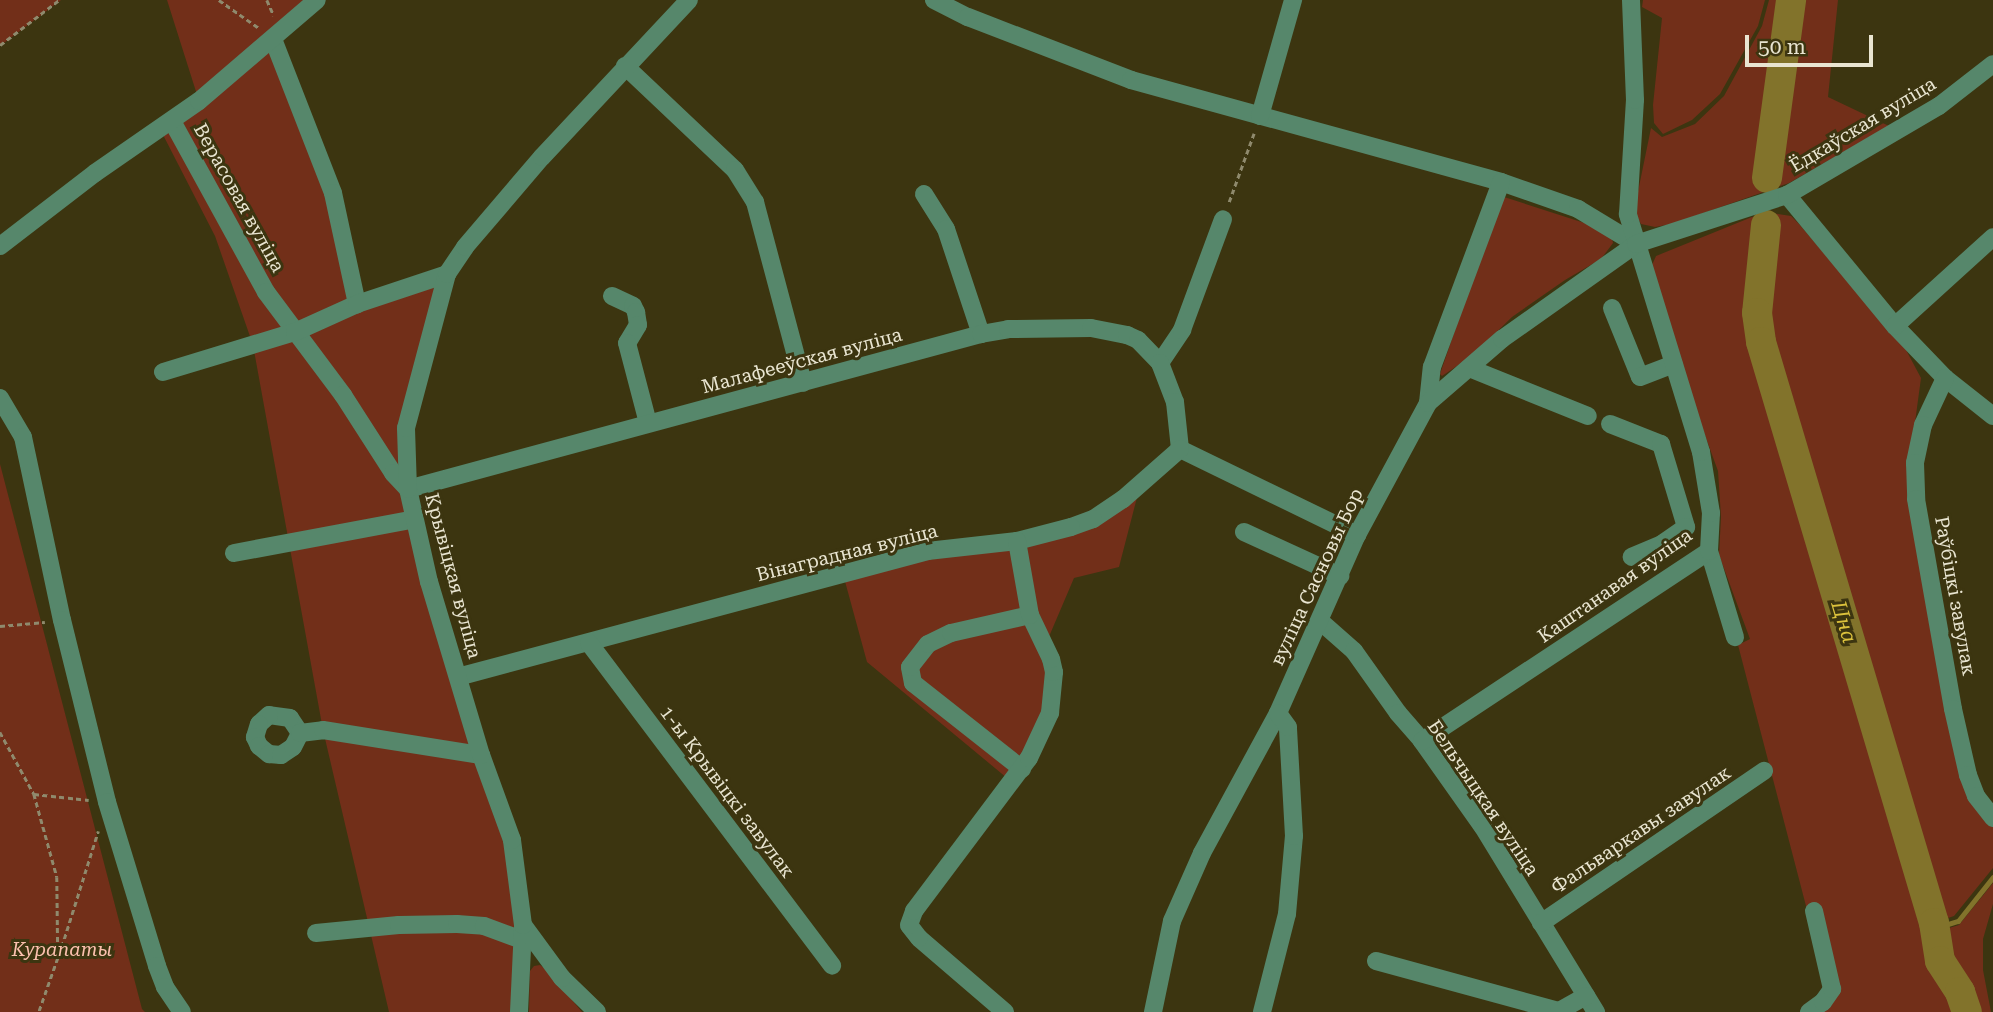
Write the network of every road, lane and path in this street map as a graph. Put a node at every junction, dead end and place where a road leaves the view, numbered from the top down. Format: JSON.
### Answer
{"nodes":[{"id":1,"x":59,"y":0,"type":"edge"},
{"id":2,"x":219,"y":0,"type":"edge"},
{"id":3,"x":317,"y":0,"type":"edge"},
{"id":4,"x":689,"y":0,"type":"edge"},
{"id":5,"x":934,"y":0,"type":"edge"},
{"id":6,"x":1293,"y":0,"type":"edge"},
{"id":7,"x":1631,"y":0,"type":"edge"},
{"id":8,"x":273,"y":38,"type":"junction"},
{"id":9,"x":0,"y":46,"type":"edge"},
{"id":10,"x":1993,"y":64,"type":"edge"},
{"id":11,"x":625,"y":66,"type":"junction"},
{"id":12,"x":1260,"y":116,"type":"junction"},
{"id":13,"x":172,"y":121,"type":"junction"},
{"id":14,"x":1502,"y":182,"type":"junction"},
{"id":15,"x":924,"y":194,"type":"dead end"},
{"id":16,"x":1787,"y":195,"type":"junction"},
{"id":17,"x":1223,"y":219,"type":"joint"},
{"id":18,"x":1993,"y":237,"type":"edge"},
{"id":19,"x":1636,"y":244,"type":"junction"},
{"id":20,"x":0,"y":246,"type":"edge"},
{"id":21,"x":447,"y":274,"type":"junction"},
{"id":22,"x":612,"y":296,"type":"dead end"},
{"id":23,"x":357,"y":304,"type":"junction"},
{"id":24,"x":1612,"y":308,"type":"dead end"},
{"id":25,"x":1895,"y":326,"type":"junction"},
{"id":26,"x":295,"y":332,"type":"junction"},
{"id":27,"x":981,"y":334,"type":"junction"},
{"id":28,"x":1160,"y":363,"type":"junction"},
{"id":29,"x":1674,"y":364,"type":"junction"},
{"id":30,"x":1469,"y":368,"type":"junction"},
{"id":31,"x":163,"y":372,"type":"dead end"},
{"id":32,"x":1945,"y":378,"type":"junction"},
{"id":33,"x":803,"y":383,"type":"junction"},
{"id":34,"x":0,"y":398,"type":"edge"},
{"id":35,"x":1428,"y":402,"type":"junction"},
{"id":36,"x":1588,"y":416,"type":"dead end"},
{"id":37,"x":1993,"y":416,"type":"edge"},
{"id":38,"x":648,"y":423,"type":"junction"},
{"id":39,"x":1610,"y":424,"type":"dead end"},
{"id":40,"x":1180,"y":449,"type":"junction"},
{"id":41,"x":408,"y":489,"type":"junction"},
{"id":42,"x":415,"y":519,"type":"junction"},
{"id":43,"x":1711,"y":521,"type":"junction"},
{"id":44,"x":1686,"y":527,"type":"junction"},
{"id":45,"x":1244,"y":532,"type":"dead end"},
{"id":46,"x":1357,"y":535,"type":"junction"},
{"id":47,"x":1017,"y":541,"type":"junction"},
{"id":48,"x":1709,"y":551,"type":"junction"},
{"id":49,"x":234,"y":553,"type":"dead end"},
{"id":50,"x":1632,"y":557,"type":"dead end"},
{"id":51,"x":1340,"y":576,"type":"junction"},
{"id":52,"x":1030,"y":615,"type":"junction"},
{"id":53,"x":62,"y":620,"type":"junction"},
{"id":54,"x":1320,"y":621,"type":"junction"},
{"id":55,"x":0,"y":626,"type":"edge"},
{"id":56,"x":1735,"y":637,"type":"dead end"},
{"id":57,"x":589,"y":643,"type":"junction"},
{"id":58,"x":458,"y":677,"type":"junction"},
{"id":59,"x":1278,"y":713,"type":"junction"},
{"id":60,"x":0,"y":732,"type":"edge"},
{"id":61,"x":300,"y":733,"type":"dead end"},
{"id":62,"x":1422,"y":741,"type":"junction"},
{"id":63,"x":481,"y":755,"type":"junction"},
{"id":64,"x":1022,"y":769,"type":"junction"},
{"id":65,"x":1764,"y":771,"type":"dead end"},
{"id":66,"x":34,"y":794,"type":"junction"},
{"id":67,"x":107,"y":802,"type":"junction"},
{"id":68,"x":1993,"y":818,"type":"edge"},
{"id":69,"x":1814,"y":911,"type":"dead end"},
{"id":70,"x":1541,"y":923,"type":"junction"},
{"id":71,"x":522,"y":932,"type":"junction"},
{"id":72,"x":316,"y":933,"type":"dead end"},
{"id":73,"x":58,"y":958,"type":"junction"},
{"id":74,"x":1376,"y":961,"type":"dead end"},
{"id":75,"x":832,"y":966,"type":"dead end"},
{"id":76,"x":1586,"y":996,"type":"junction"},
{"id":77,"x":39,"y":1012,"type":"edge"},
{"id":78,"x":182,"y":1012,"type":"edge"},
{"id":79,"x":519,"y":1012,"type":"edge"},
{"id":80,"x":597,"y":1012,"type":"edge"},
{"id":81,"x":1005,"y":1012,"type":"edge"},
{"id":82,"x":1153,"y":1012,"type":"edge"},
{"id":83,"x":1262,"y":1012,"type":"edge"},
{"id":84,"x":1596,"y":1012,"type":"edge"},
{"id":85,"x":1809,"y":1012,"type":"edge"}],
"edges":[{"from":1,"to":9,"type":"path"},
{"from":2,"to":8,"type":"path"},
{"from":3,"to":8,"type":"street"},
{"from":4,"to":11,"type":"street","name":"Крывіцкая вуліца"},
{"from":5,"to":12,"type":"street"},
{"from":6,"to":12,"type":"street"},
{"from":7,"to":19,"type":"street"},
{"from":8,"to":13,"type":"street"},
{"from":8,"to":23,"type":"street"},
{"from":10,"to":16,"type":"street","name":"Ёдкаўская вуліца"},
{"from":11,"to":21,"type":"street","name":"Крывіцкая вуліца"},
{"from":11,"to":33,"type":"street"},
{"from":12,"to":14,"type":"street"},
{"from":12,"to":17,"type":"path"},
{"from":13,"to":20,"type":"street","name":"Верасовая вуліца"},
{"from":13,"to":26,"type":"street","name":"Верасовая вуліца"},
{"from":14,"to":19,"type":"street"},
{"from":14,"to":35,"type":"street"},
{"from":15,"to":27,"type":"street"},
{"from":16,"to":19,"type":"street","name":"вуліца Сасновы Бор"},
{"from":16,"to":25,"type":"street"},
{"from":17,"to":28,"type":"street"},
{"from":18,"to":25,"type":"street"},
{"from":19,"to":29,"type":"street","name":"Каштанавая вуліца"},
{"from":19,"to":30,"type":"street","name":"вуліца Сасновы Бор"},
{"from":21,"to":23,"type":"street"},
{"from":21,"to":41,"type":"street","name":"Крывіцкая вуліца"},
{"from":22,"to":38,"type":"street"},
{"from":23,"to":26,"type":"street"},
{"from":24,"to":29,"type":"street"},
{"from":25,"to":32,"type":"street"},
{"from":26,"to":31,"type":"street"},
{"from":26,"to":41,"type":"street","name":"Верасовая вуліца"},
{"from":27,"to":28,"type":"street","name":"Малафееўская вуліца"},
{"from":27,"to":33,"type":"street","name":"Малафееўская вуліца"},
{"from":28,"to":40,"type":"street","name":"Малафееўская вуліца"},
{"from":29,"to":43,"type":"street","name":"Каштанавая вуліца"},
{"from":30,"to":35,"type":"street","name":"вуліца Сасновы Бор"},
{"from":30,"to":36,"type":"street"},
{"from":32,"to":37,"type":"street"},
{"from":32,"to":68,"type":"street","name":"Раўбіцкі завулак"},
{"from":33,"to":38,"type":"street","name":"Малафееўская вуліца"},
{"from":34,"to":53,"type":"street"},
{"from":35,"to":46,"type":"street","name":"вуліца Сасновы Бор"},
{"from":38,"to":41,"type":"street","name":"Малафееўская вуліца"},
{"from":39,"to":44,"type":"street"},
{"from":40,"to":46,"type":"street"},
{"from":40,"to":47,"type":"street","name":"Вінаградная вуліца"},
{"from":41,"to":42,"type":"street","name":"Крывіцкая вуліца"},
{"from":42,"to":49,"type":"street"},
{"from":42,"to":58,"type":"street","name":"Крывіцкая вуліца"},
{"from":43,"to":44,"type":"street"},
{"from":43,"to":48,"type":"street","name":"Каштанавая вуліца"},
{"from":44,"to":50,"type":"street"},
{"from":45,"to":51,"type":"street"},
{"from":46,"to":51,"type":"street","name":"вуліца Сасновы Бор"},
{"from":47,"to":52,"type":"street"},
{"from":47,"to":57,"type":"street","name":"Вінаградная вуліца"},
{"from":48,"to":56,"type":"street"},
{"from":48,"to":62,"type":"street","name":"Каштанавая вуліца"},
{"from":51,"to":54,"type":"street","name":"вуліца Сасновы Бор"},
{"from":52,"to":64,"type":"street"},
{"from":52,"to":64,"type":"street"},
{"from":53,"to":55,"type":"path"},
{"from":53,"to":67,"type":"street"},
{"from":54,"to":59,"type":"street","name":"вуліца Сасновы Бор"},
{"from":54,"to":62,"type":"street","name":"Бельчыцкая вуліца"},
{"from":57,"to":58,"type":"street","name":"Вінаградная вуліца"},
{"from":57,"to":75,"type":"street","name":"1-ы Крывіцкі завулак"},
{"from":58,"to":63,"type":"street","name":"Крывіцкая вуліца"},
{"from":59,"to":82,"type":"street","name":"вуліца Сасновы Бор"},
{"from":59,"to":83,"type":"street"},
{"from":60,"to":66,"type":"path"},
{"from":61,"to":63,"type":"street"},
{"from":62,"to":70,"type":"street","name":"Бельчыцкая вуліца"},
{"from":63,"to":71,"type":"street","name":"Крывіцкая вуліца"},
{"from":64,"to":81,"type":"street"},
{"from":65,"to":70,"type":"street","name":"Фальваркавы завулак"},
{"from":66,"to":67,"type":"path"},
{"from":66,"to":73,"type":"path"},
{"from":67,"to":73,"type":"path"},
{"from":67,"to":78,"type":"street"},
{"from":69,"to":85,"type":"street"},
{"from":70,"to":76,"type":"street","name":"Бельчыцкая вуліца"},
{"from":71,"to":72,"type":"street"},
{"from":71,"to":79,"type":"street"},
{"from":71,"to":80,"type":"street","name":"Крывіцкая вуліца"},
{"from":73,"to":77,"type":"path"},
{"from":74,"to":76,"type":"street"},
{"from":76,"to":84,"type":"street","name":"Бельчыцкая вуліца"}]}
